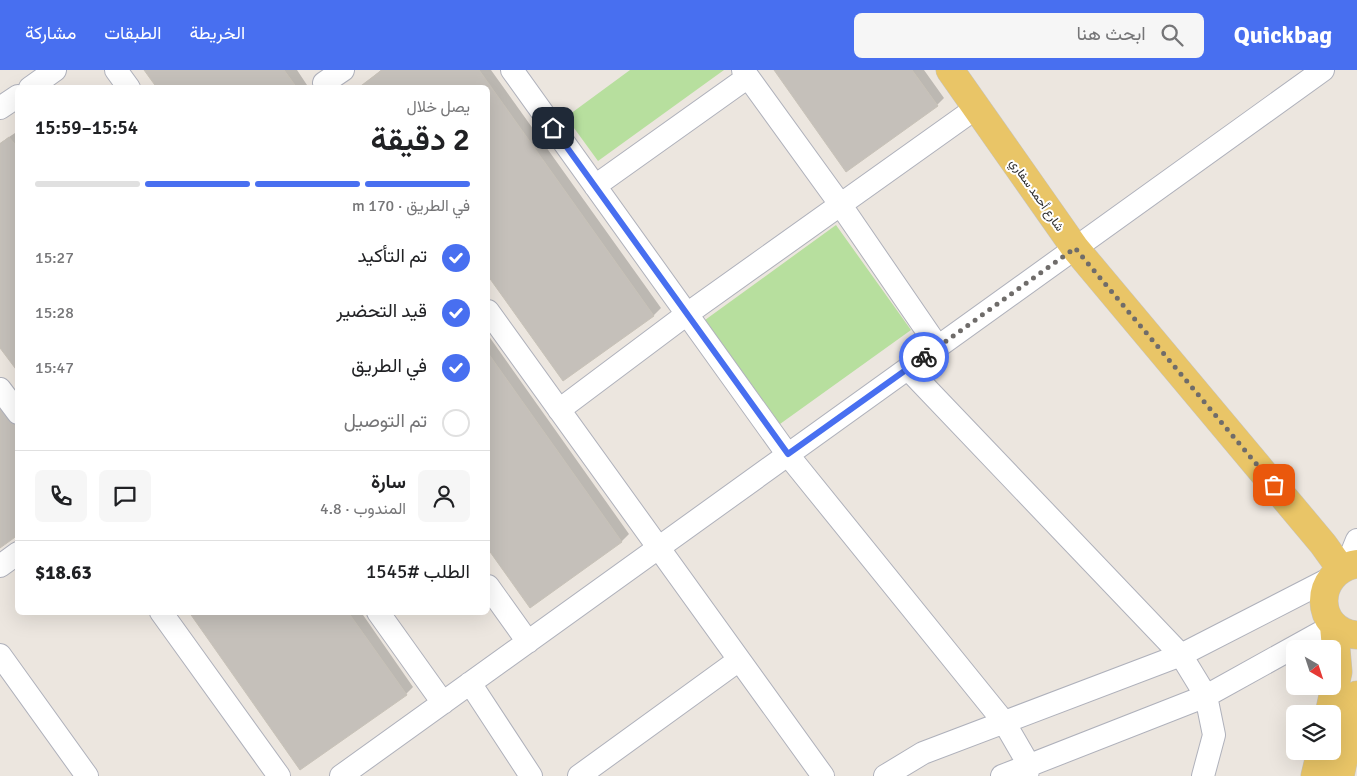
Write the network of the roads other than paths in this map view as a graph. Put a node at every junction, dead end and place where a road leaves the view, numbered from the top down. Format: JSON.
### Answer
{"nodes":[{"id":1,"x":55,"y":70,"type":"edge"},
{"id":2,"x":116,"y":70,"type":"edge"},
{"id":3,"x":342,"y":70,"type":"edge"},
{"id":4,"x":512,"y":70,"type":"edge"},
{"id":5,"x":950,"y":70,"type":"edge"},
{"id":6,"x":1323,"y":70,"type":"edge"},
{"id":7,"x":746,"y":73,"type":"edge"},
{"id":8,"x":322,"y":80,"type":"edge"},
{"id":9,"x":34,"y":85,"type":"edge"},
{"id":10,"x":127,"y":85,"type":"edge"},
{"id":11,"x":976,"y":108,"type":"junction"},
{"id":12,"x":595,"y":186,"type":"junction"},
{"id":13,"x":840,"y":204,"type":"junction"},
{"id":14,"x":1075,"y":248,"type":"junction"},
{"id":15,"x":490,"y":314,"type":"edge"},
{"id":16,"x":687,"y":314,"type":"junction"},
{"id":17,"x":938,"y":347,"type":"junction"},
{"id":18,"x":908,"y":368,"type":"junction"},
{"id":19,"x":0,"y":389,"type":"edge"},
{"id":20,"x":15,"y":409,"type":"edge"},
{"id":21,"x":559,"y":410,"type":"junction"},
{"id":22,"x":788,"y":454,"type":"junction"},
{"id":23,"x":1357,"y":540,"type":"edge"},
{"id":24,"x":658,"y":548,"type":"junction"},
{"id":25,"x":15,"y":555,"type":"edge"},
{"id":26,"x":0,"y":566,"type":"edge"},
{"id":27,"x":1344,"y":569,"type":"edge"},
{"id":28,"x":490,"y":589,"type":"edge"},
{"id":29,"x":163,"y":615,"type":"edge"},
{"id":30,"x":380,"y":615,"type":"edge"},
{"id":31,"x":1346,"y":630,"type":"edge"},
{"id":32,"x":528,"y":642,"type":"junction"},
{"id":33,"x":0,"y":655,"type":"edge"},
{"id":34,"x":1181,"y":655,"type":"junction"},
{"id":35,"x":739,"y":660,"type":"junction"},
{"id":36,"x":470,"y":683,"type":"junction"},
{"id":37,"x":1206,"y":696,"type":"junction"},
{"id":38,"x":1357,"y":696,"type":"edge"},
{"id":39,"x":443,"y":703,"type":"junction"},
{"id":40,"x":1331,"y":705,"type":"edge"},
{"id":41,"x":1004,"y":722,"type":"junction"},
{"id":42,"x":1319,"y":760,"type":"edge"},
{"id":43,"x":1028,"y":771,"type":"edge"},
{"id":44,"x":87,"y":776,"type":"edge"},
{"id":45,"x":279,"y":776,"type":"edge"},
{"id":46,"x":341,"y":776,"type":"edge"},
{"id":47,"x":531,"y":776,"type":"edge"},
{"id":48,"x":579,"y":776,"type":"edge"},
{"id":49,"x":823,"y":776,"type":"edge"},
{"id":50,"x":885,"y":776,"type":"edge"},
{"id":51,"x":1002,"y":776,"type":"edge"},
{"id":52,"x":1203,"y":776,"type":"edge"},
{"id":53,"x":1315,"y":776,"type":"edge"},
{"id":54,"x":1340,"y":776,"type":"edge"}],
"edges":[{"from":1,"to":9,"type":"street"},
{"from":2,"to":10,"type":"street"},
{"from":3,"to":8,"type":"street"},
{"from":4,"to":12,"type":"street"},
{"from":5,"to":11,"type":"main road","name":"شارع أحمد سفاري"},
{"from":6,"to":14,"type":"street"},
{"from":7,"to":12,"type":"street"},
{"from":7,"to":13,"type":"street"},
{"from":11,"to":13,"type":"street"},
{"from":11,"to":14,"type":"main road","name":"شارع أحمد سفاري"},
{"from":12,"to":16,"type":"street"},
{"from":13,"to":16,"type":"street"},
{"from":13,"to":17,"type":"street"},
{"from":14,"to":17,"type":"street"},
{"from":14,"to":27,"type":"main road","name":"شارع أحمد سفاري"},
{"from":15,"to":21,"type":"street"},
{"from":16,"to":21,"type":"street"},
{"from":16,"to":22,"type":"street"},
{"from":17,"to":18,"type":"street"},
{"from":18,"to":22,"type":"street"},
{"from":18,"to":34,"type":"street"},
{"from":19,"to":20,"type":"street"},
{"from":21,"to":24,"type":"street"},
{"from":22,"to":24,"type":"street"},
{"from":22,"to":41,"type":"street"},
{"from":23,"to":27,"type":"street"},
{"from":24,"to":32,"type":"street"},
{"from":24,"to":35,"type":"street"},
{"from":25,"to":26,"type":"street"},
{"from":27,"to":31,"type":"main road"},
{"from":27,"to":34,"type":"street"},
{"from":28,"to":32,"type":"street"},
{"from":29,"to":45,"type":"street"},
{"from":30,"to":39,"type":"street"},
{"from":31,"to":37,"type":"street"},
{"from":31,"to":40,"type":"main road"},
{"from":32,"to":36,"type":"street"},
{"from":33,"to":44,"type":"street"},
{"from":34,"to":37,"type":"street"},
{"from":34,"to":41,"type":"street"},
{"from":35,"to":48,"type":"street"},
{"from":35,"to":49,"type":"street"},
{"from":36,"to":39,"type":"street"},
{"from":36,"to":47,"type":"street"},
{"from":37,"to":43,"type":"street"},
{"from":37,"to":52,"type":"street"},
{"from":38,"to":54,"type":"main road"},
{"from":39,"to":46,"type":"street"},
{"from":41,"to":43,"type":"street"},
{"from":41,"to":50,"type":"street"},
{"from":42,"to":53,"type":"main road"},
{"from":43,"to":51,"type":"street"}]}
